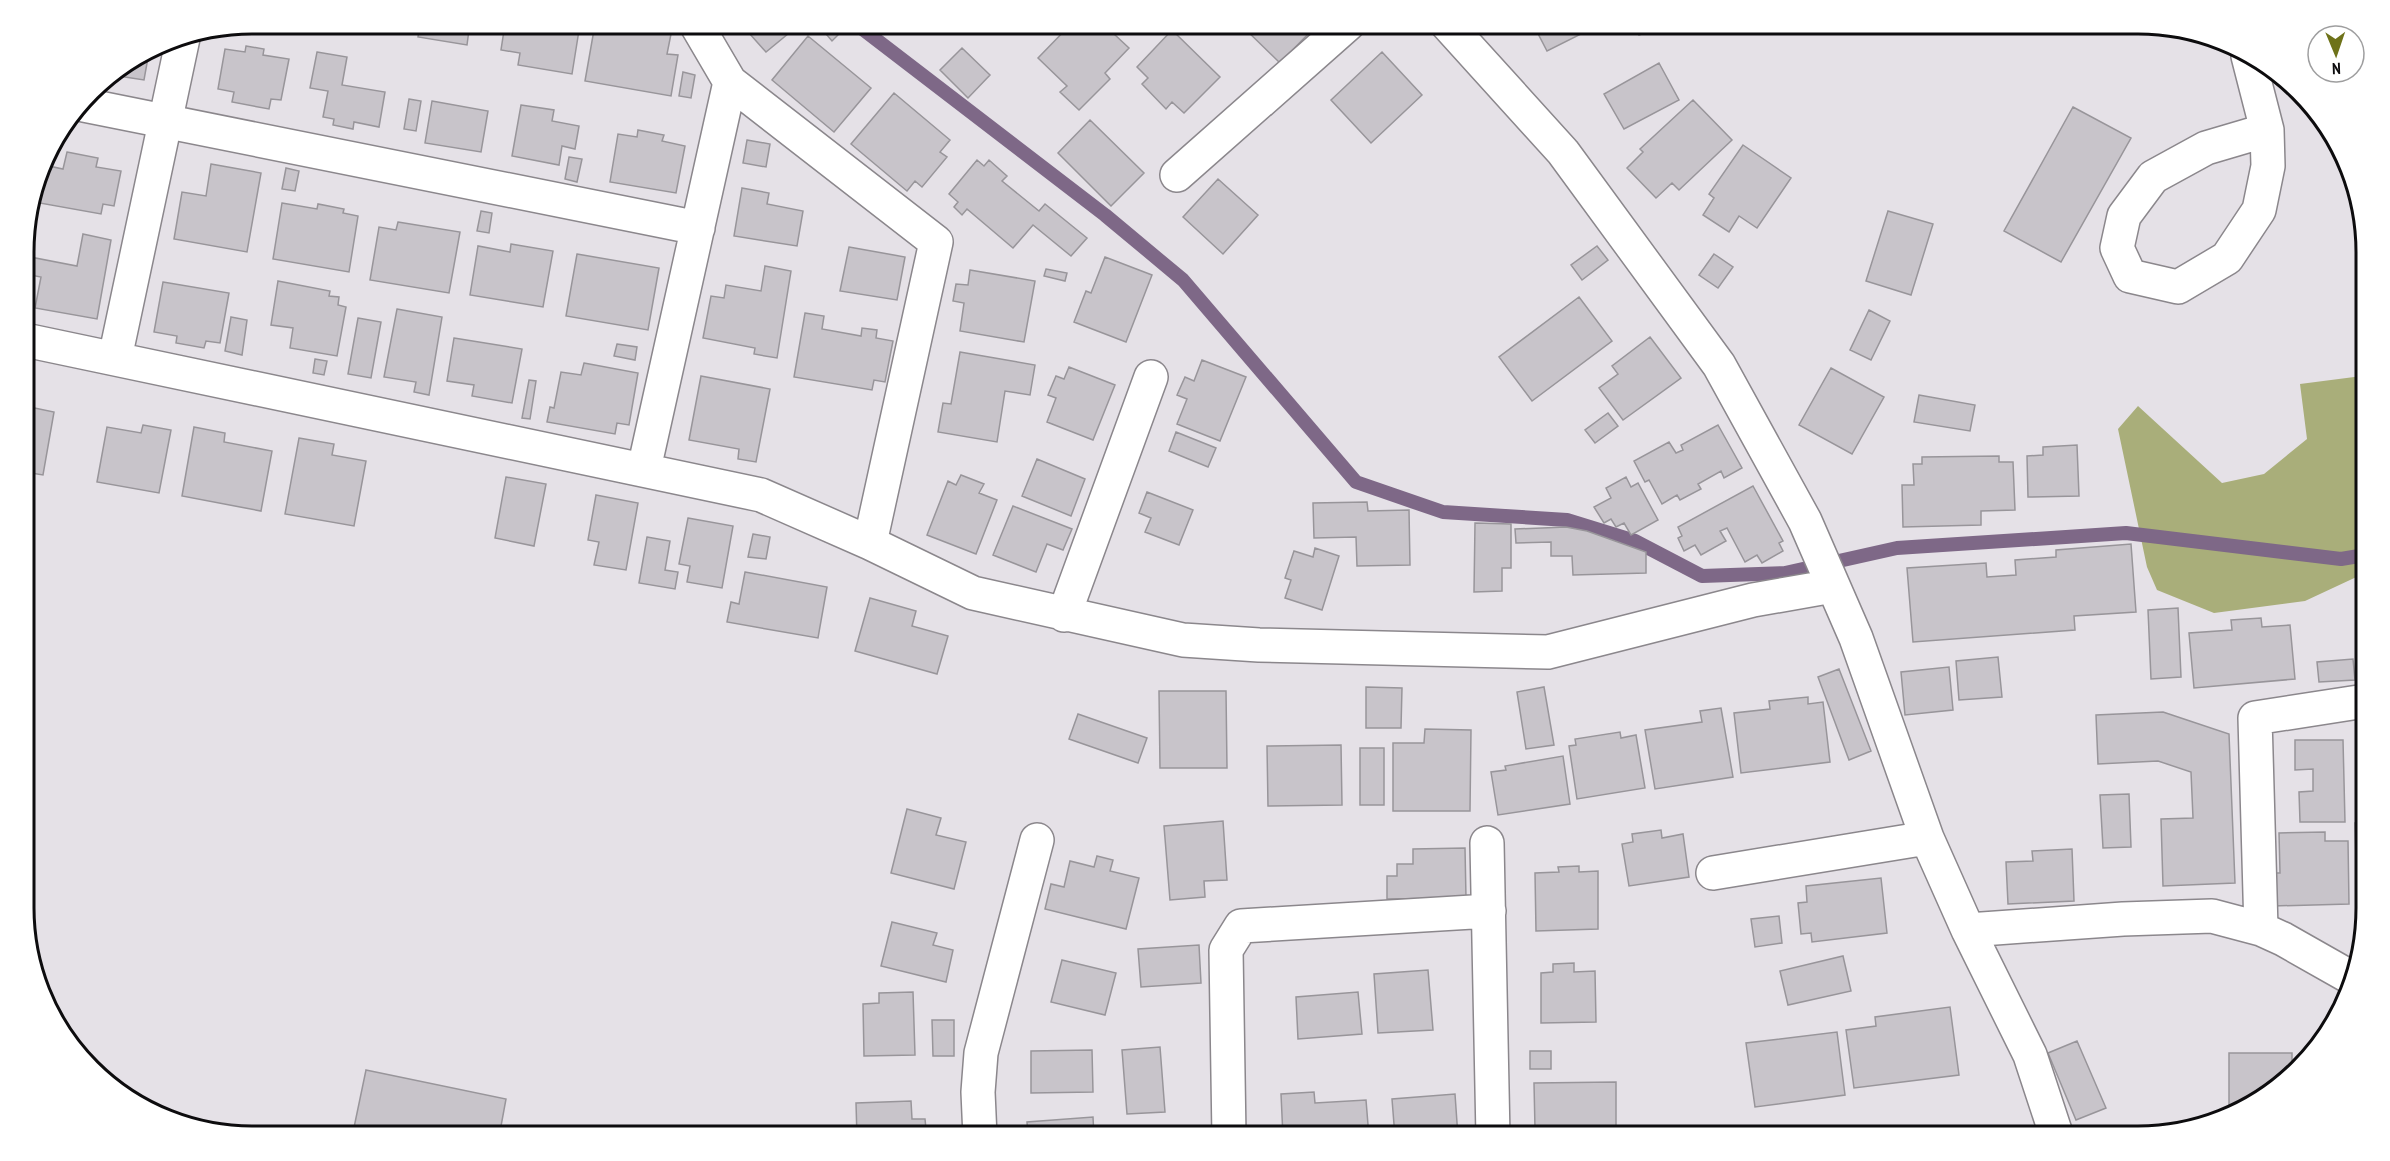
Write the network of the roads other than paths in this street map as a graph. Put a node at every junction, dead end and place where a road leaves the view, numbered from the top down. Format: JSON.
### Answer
{"nodes":[{"id":1,"x":702,"y":34,"type":"edge"},
{"id":2,"x":1337,"y":34,"type":"edge"},
{"id":3,"x":1459,"y":34,"type":"edge"},
{"id":4,"x":181,"y":47,"type":"edge"},
{"id":5,"x":2251,"y":67,"type":"edge"},
{"id":6,"x":730,"y":82,"type":"junction"},
{"id":7,"x":91,"y":106,"type":"edge"},
{"id":8,"x":166,"y":122,"type":"junction"},
{"id":9,"x":2267,"y":130,"type":"junction"},
{"id":10,"x":1177,"y":175,"type":"dead end"},
{"id":11,"x":698,"y":228,"type":"junction"},
{"id":12,"x":34,"y":342,"type":"edge"},
{"id":13,"x":115,"y":358,"type":"junction"},
{"id":14,"x":1151,"y":377,"type":"dead end"},
{"id":15,"x":644,"y":470,"type":"junction"},
{"id":16,"x":870,"y":543,"type":"junction"},
{"id":17,"x":1833,"y":586,"type":"junction"},
{"id":18,"x":1064,"y":615,"type":"junction"},
{"id":19,"x":2356,"y":702,"type":"edge"},
{"id":20,"x":1927,"y":838,"type":"junction"},
{"id":21,"x":1037,"y":840,"type":"dead end"},
{"id":22,"x":1487,"y":843,"type":"dead end"},
{"id":23,"x":1713,"y":873,"type":"dead end"},
{"id":24,"x":1489,"y":911,"type":"junction"},
{"id":25,"x":2261,"y":929,"type":"junction"},
{"id":26,"x":1968,"y":930,"type":"junction"},
{"id":27,"x":2345,"y":974,"type":"edge"},
{"id":28,"x":980,"y":1126,"type":"edge"},
{"id":29,"x":1229,"y":1126,"type":"edge"},
{"id":30,"x":1493,"y":1126,"type":"edge"},
{"id":31,"x":2053,"y":1126,"type":"edge"}],
"edges":[{"from":1,"to":6,"type":"street"},
{"from":2,"to":10,"type":"street"},
{"from":3,"to":17,"type":"street"},
{"from":4,"to":8,"type":"street"},
{"from":5,"to":9,"type":"street"},
{"from":6,"to":11,"type":"street"},
{"from":6,"to":16,"type":"street"},
{"from":7,"to":8,"type":"street"},
{"from":8,"to":11,"type":"street"},
{"from":8,"to":13,"type":"street"},
{"from":9,"to":9,"type":"street"},
{"from":11,"to":15,"type":"street"},
{"from":12,"to":13,"type":"street"},
{"from":13,"to":15,"type":"street"},
{"from":14,"to":18,"type":"street"},
{"from":15,"to":16,"type":"street"},
{"from":16,"to":18,"type":"street"},
{"from":17,"to":18,"type":"street"},
{"from":17,"to":20,"type":"street"},
{"from":19,"to":25,"type":"street"},
{"from":20,"to":23,"type":"street"},
{"from":20,"to":26,"type":"street"},
{"from":21,"to":28,"type":"street"},
{"from":22,"to":24,"type":"street"},
{"from":24,"to":29,"type":"street"},
{"from":24,"to":30,"type":"street"},
{"from":25,"to":26,"type":"street"},
{"from":25,"to":27,"type":"street"},
{"from":26,"to":31,"type":"street"}]}
